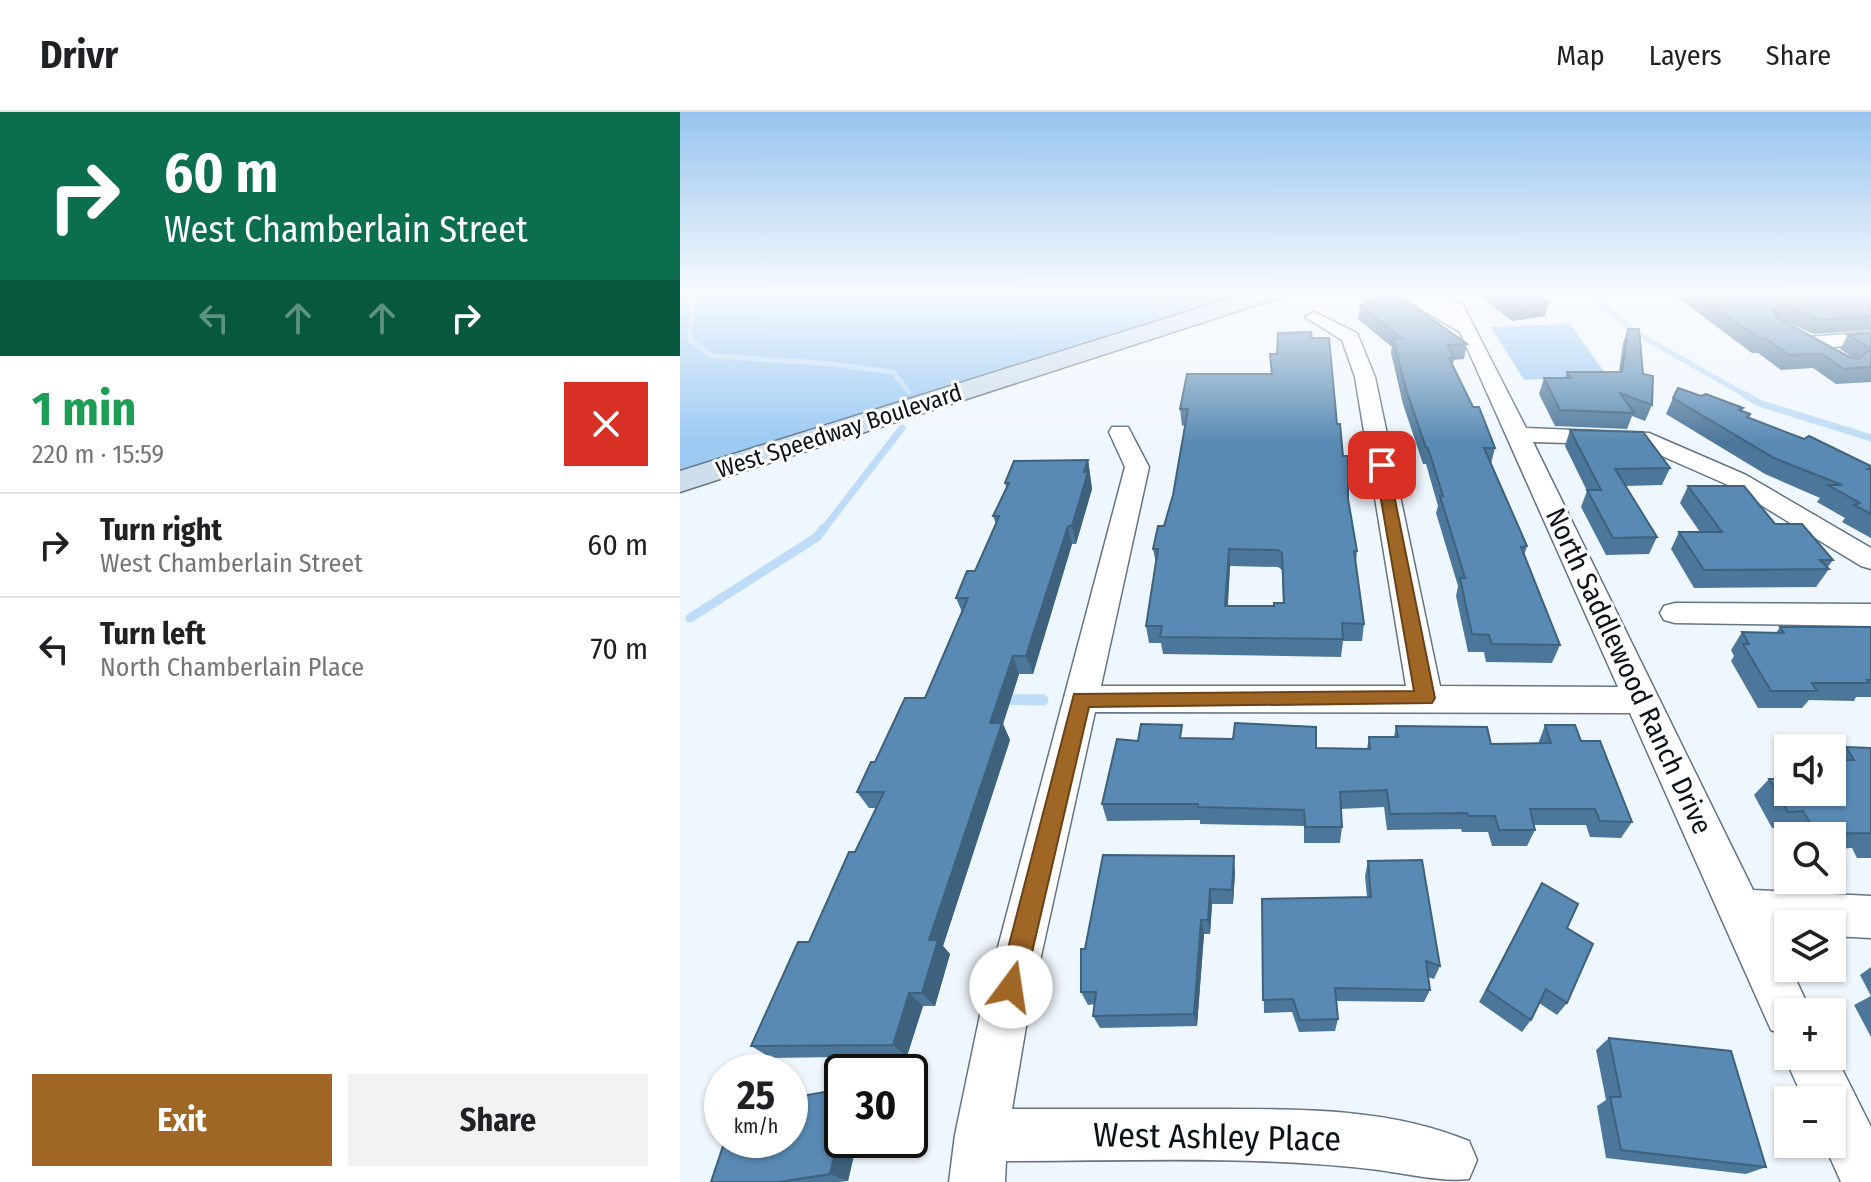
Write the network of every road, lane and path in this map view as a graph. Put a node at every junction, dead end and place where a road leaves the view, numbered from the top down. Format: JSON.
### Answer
{"nodes":[{"id":1,"x":1117,"y":342,"type":"edge"},
{"id":2,"x":1352,"y":342,"type":"edge"},
{"id":3,"x":1474,"y":342,"type":"edge"},
{"id":4,"x":1822,"y":342,"type":"edge"},
{"id":5,"x":1809,"y":343,"type":"joint"},
{"id":6,"x":1836,"y":357,"type":"edge"},
{"id":7,"x":1120,"y":432,"type":"dead end"},
{"id":8,"x":1519,"y":435,"type":"junction"},
{"id":9,"x":680,"y":482,"type":"edge"},
{"id":10,"x":1871,"y":560,"type":"edge"},
{"id":11,"x":1675,"y":613,"type":"dead end"},
{"id":12,"x":1871,"y":615,"type":"edge"},
{"id":13,"x":1425,"y":698,"type":"junction"},
{"id":14,"x":1081,"y":699,"type":"junction"},
{"id":15,"x":1644,"y":700,"type":"junction"},
{"id":16,"x":1738,"y":910,"type":"junction"},
{"id":17,"x":1871,"y":917,"type":"edge"},
{"id":18,"x":1781,"y":998,"type":"edge"},
{"id":19,"x":1846,"y":1134,"type":"edge"},
{"id":20,"x":979,"y":1158,"type":"edge"},
{"id":21,"x":1450,"y":1160,"type":"dead end"},
{"id":22,"x":1869,"y":1182,"type":"edge"}],
"edges":[{"from":1,"to":9,"type":"main road","name":"West Speedway Boulevard"},
{"from":2,"to":13,"type":"street"},
{"from":3,"to":8,"type":"street","name":"North Saddlewood Ranch Drive"},
{"from":4,"to":5,"type":"street"},
{"from":5,"to":6,"type":"street"},
{"from":7,"to":14,"type":"street"},
{"from":8,"to":10,"type":"street"},
{"from":8,"to":15,"type":"street","name":"North Saddlewood Ranch Drive"},
{"from":11,"to":12,"type":"street"},
{"from":13,"to":14,"type":"street"},
{"from":13,"to":15,"type":"street"},
{"from":14,"to":20,"type":"street"},
{"from":15,"to":16,"type":"street","name":"North Saddlewood Ranch Drive"},
{"from":16,"to":17,"type":"street"},
{"from":16,"to":18,"type":"street","name":"North Saddlewood Ranch Drive"},
{"from":19,"to":22,"type":"street"},
{"from":20,"to":21,"type":"street","name":"West Ashley Place"}]}
